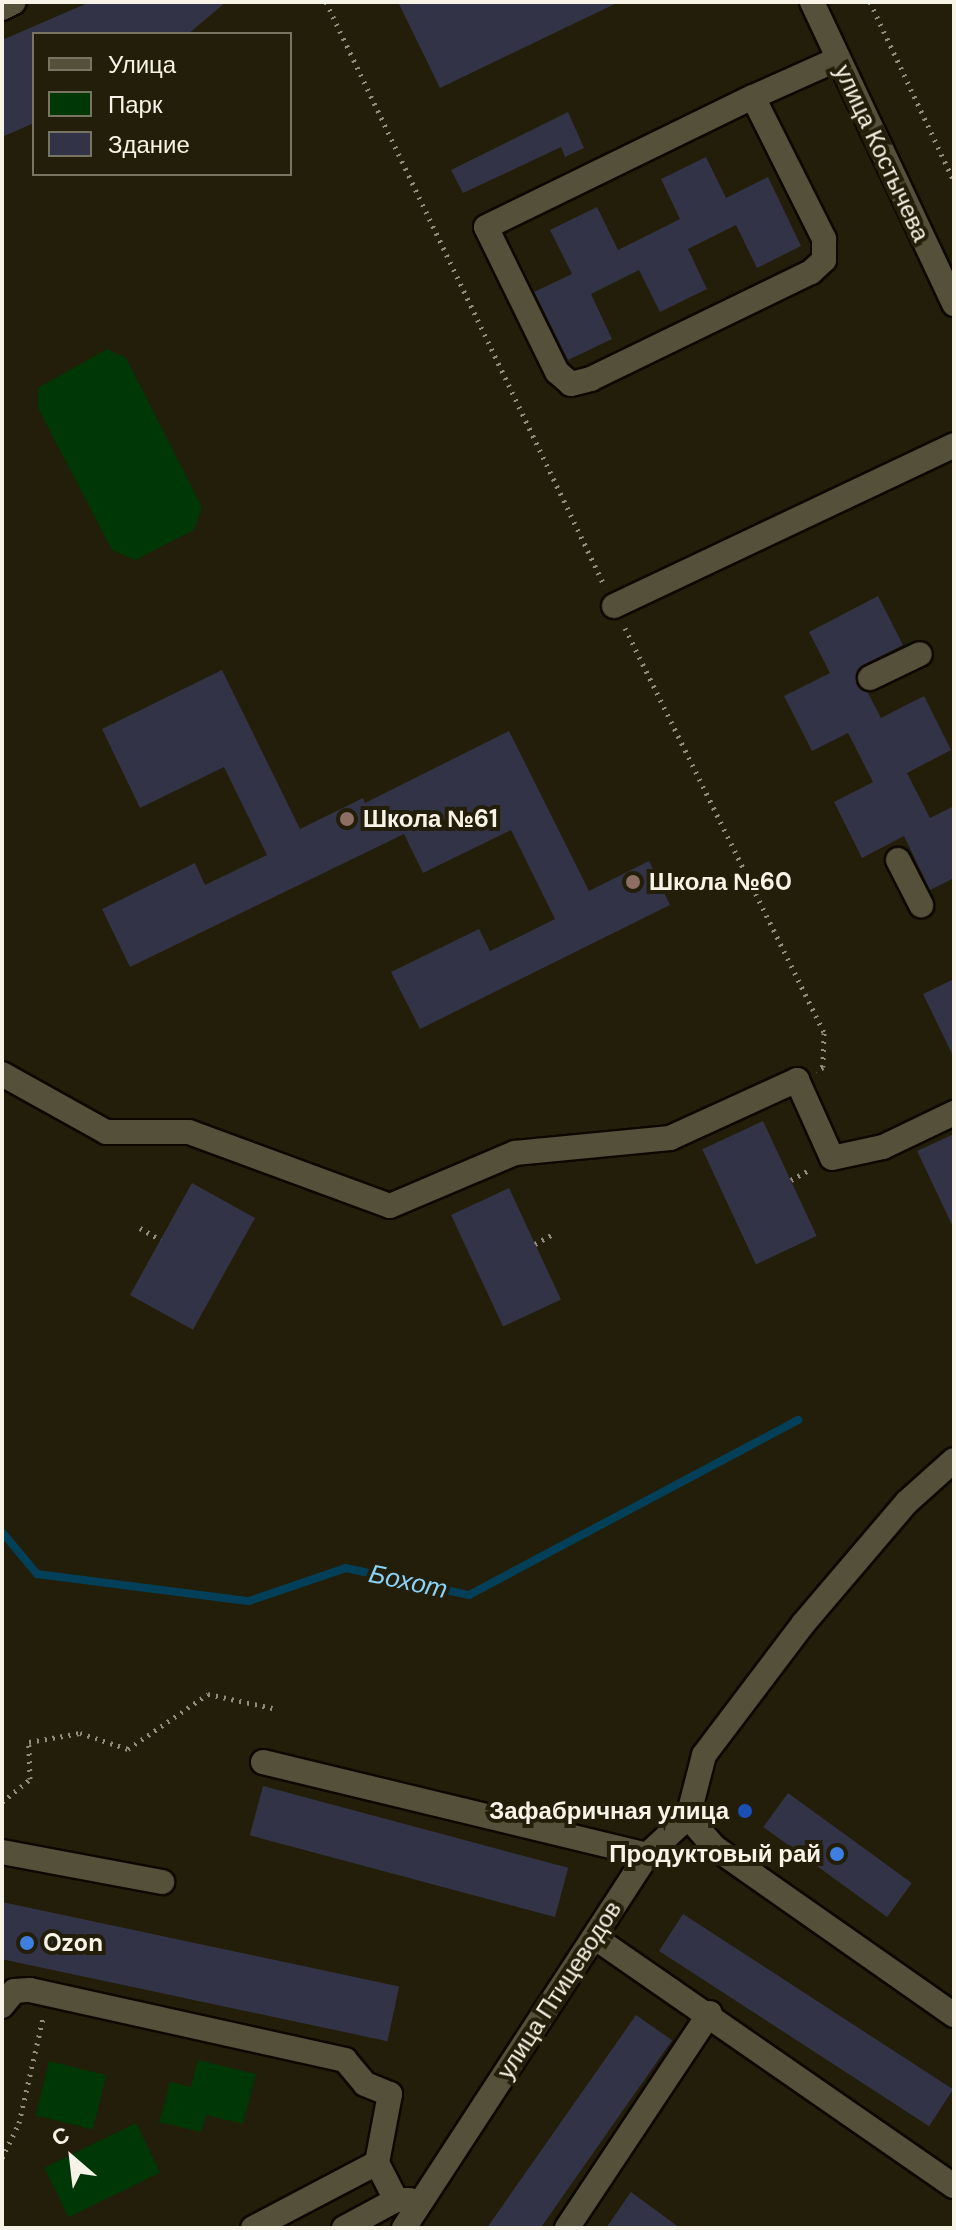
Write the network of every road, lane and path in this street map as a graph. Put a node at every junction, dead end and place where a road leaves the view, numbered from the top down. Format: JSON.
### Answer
{"nodes":[{"id":1,"x":14,"y":2,"type":"edge"},
{"id":2,"x":326,"y":2,"type":"edge"},
{"id":3,"x":812,"y":2,"type":"edge"},
{"id":4,"x":870,"y":2,"type":"edge"},
{"id":5,"x":2,"y":8,"type":"edge"},
{"id":6,"x":838,"y":59,"type":"junction"},
{"id":7,"x":753,"y":97,"type":"junction"},
{"id":8,"x":954,"y":181,"type":"edge"},
{"id":9,"x":954,"y":304,"type":"edge"},
{"id":10,"x":954,"y":445,"type":"edge"},
{"id":11,"x":614,"y":606,"type":"junction"},
{"id":12,"x":920,"y":654,"type":"dead end"},
{"id":13,"x":870,"y":678,"type":"dead end"},
{"id":14,"x":898,"y":860,"type":"dead end"},
{"id":15,"x":921,"y":905,"type":"dead end"},
{"id":16,"x":2,"y":1074,"type":"edge"},
{"id":17,"x":797,"y":1080,"type":"junction"},
{"id":18,"x":954,"y":1113,"type":"edge"},
{"id":19,"x":140,"y":1228,"type":"dead end"},
{"id":20,"x":553,"y":1234,"type":"dead end"},
{"id":21,"x":161,"y":1240,"type":"dead end"},
{"id":22,"x":535,"y":1244,"type":"dead end"},
{"id":23,"x":954,"y":1460,"type":"edge"},
{"id":24,"x":272,"y":1708,"type":"dead end"},
{"id":25,"x":263,"y":1762,"type":"dead end"},
{"id":26,"x":2,"y":1802,"type":"edge"},
{"id":27,"x":688,"y":1817,"type":"junction"},
{"id":28,"x":2,"y":1852,"type":"edge"},
{"id":29,"x":647,"y":1855,"type":"junction"},
{"id":30,"x":162,"y":1882,"type":"dead end"},
{"id":31,"x":594,"y":1937,"type":"junction"},
{"id":32,"x":48,"y":1993,"type":"junction"},
{"id":33,"x":2,"y":2006,"type":"edge"},
{"id":34,"x":710,"y":2013,"type":"junction"},
{"id":35,"x":954,"y":2015,"type":"edge"},
{"id":36,"x":2,"y":2158,"type":"edge"},
{"id":37,"x":377,"y":2163,"type":"junction"},
{"id":38,"x":954,"y":2186,"type":"edge"},
{"id":39,"x":409,"y":2216,"type":"edge"},
{"id":40,"x":253,"y":2228,"type":"edge"},
{"id":41,"x":344,"y":2228,"type":"edge"},
{"id":42,"x":567,"y":2228,"type":"edge"}],
"edges":[{"from":1,"to":5,"type":"street"},
{"from":2,"to":11,"type":"path"},
{"from":3,"to":6,"type":"street","name":"улица Костычева"},
{"from":4,"to":8,"type":"path"},
{"from":6,"to":7,"type":"street"},
{"from":6,"to":9,"type":"street","name":"улица Костычева"},
{"from":7,"to":7,"type":"street"},
{"from":10,"to":11,"type":"street"},
{"from":11,"to":17,"type":"path"},
{"from":12,"to":13,"type":"street"},
{"from":14,"to":15,"type":"street"},
{"from":16,"to":17,"type":"street"},
{"from":17,"to":18,"type":"street"},
{"from":19,"to":21,"type":"path"},
{"from":20,"to":22,"type":"path"},
{"from":23,"to":27,"type":"street"},
{"from":24,"to":26,"type":"path"},
{"from":25,"to":29,"type":"street"},
{"from":27,"to":29,"type":"street","name":"улица Птицеводов"},
{"from":27,"to":35,"type":"street"},
{"from":28,"to":30,"type":"street"},
{"from":29,"to":31,"type":"street","name":"улица Птицеводов"},
{"from":31,"to":34,"type":"street"},
{"from":31,"to":39,"type":"street","name":"улица Птицеводов"},
{"from":32,"to":33,"type":"street"},
{"from":32,"to":36,"type":"path"},
{"from":32,"to":37,"type":"street"},
{"from":34,"to":38,"type":"street"},
{"from":34,"to":42,"type":"street"},
{"from":37,"to":39,"type":"street"},
{"from":37,"to":40,"type":"street"},
{"from":39,"to":41,"type":"street"}]}
